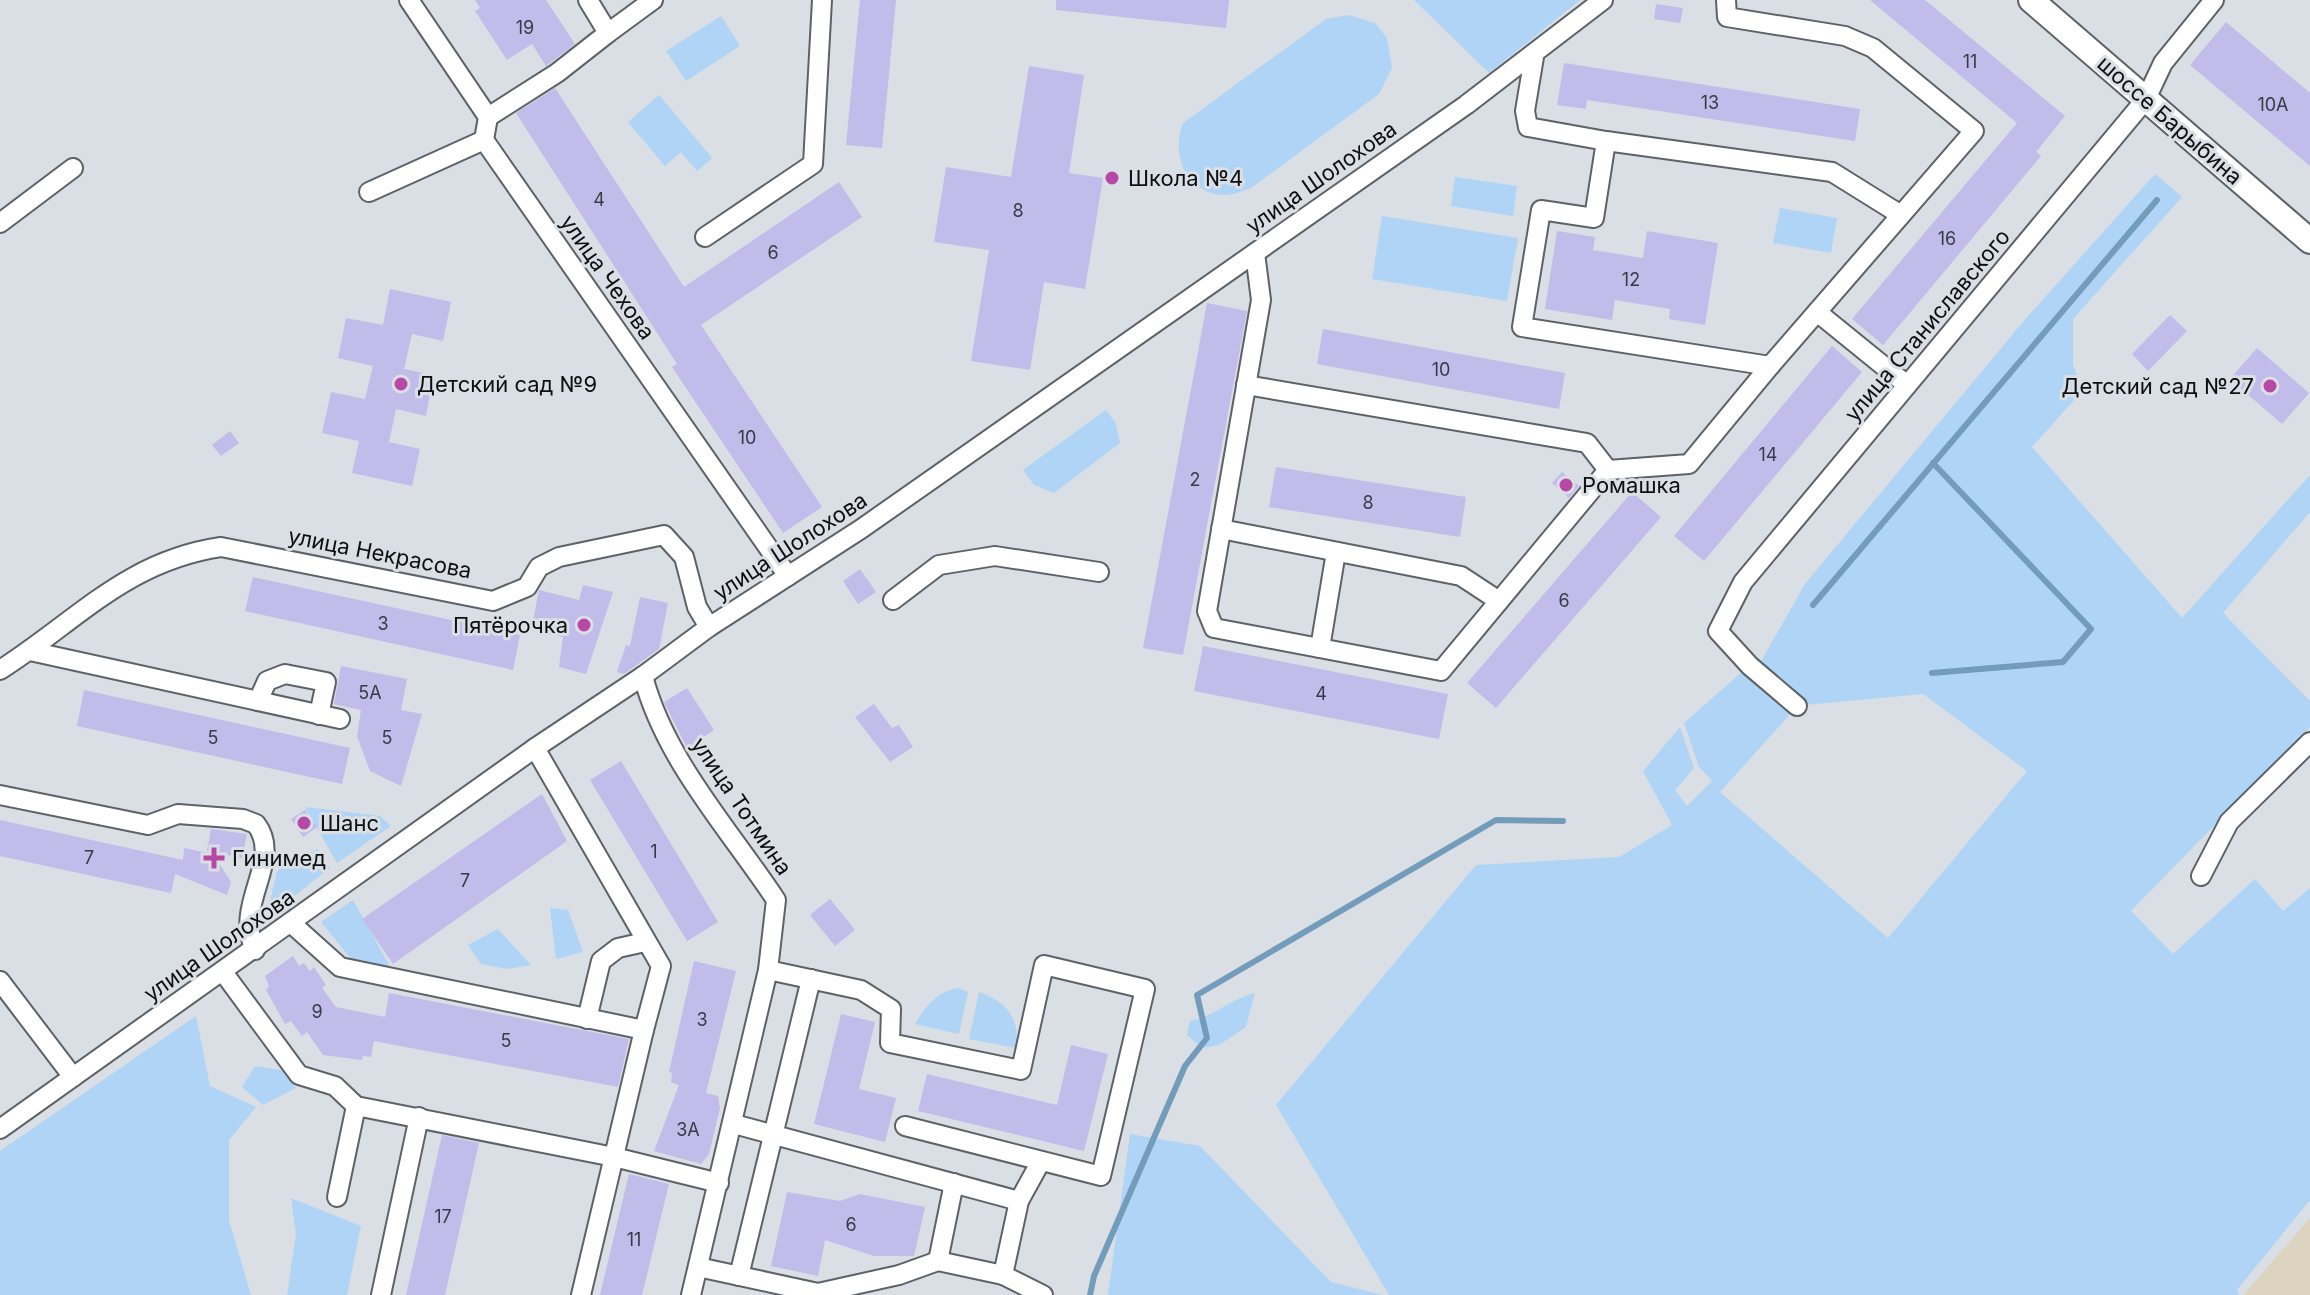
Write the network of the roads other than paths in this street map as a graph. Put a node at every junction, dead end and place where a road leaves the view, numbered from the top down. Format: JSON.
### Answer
{"nodes":[{"id":1,"x":409,"y":0,"type":"edge"},
{"id":2,"x":588,"y":0,"type":"edge"},
{"id":3,"x":653,"y":0,"type":"edge"},
{"id":4,"x":822,"y":0,"type":"edge"},
{"id":5,"x":1603,"y":0,"type":"edge"},
{"id":6,"x":1726,"y":0,"type":"edge"},
{"id":7,"x":2031,"y":0,"type":"edge"},
{"id":8,"x":2214,"y":0,"type":"edge"},
{"id":9,"x":608,"y":33,"type":"junction"},
{"id":10,"x":1534,"y":57,"type":"junction"},
{"id":11,"x":2146,"y":99,"type":"junction"},
{"id":12,"x":488,"y":117,"type":"junction"},
{"id":13,"x":484,"y":140,"type":"junction"},
{"id":14,"x":1606,"y":141,"type":"junction"},
{"id":15,"x":73,"y":168,"type":"dead end"},
{"id":16,"x":369,"y":192,"type":"dead end"},
{"id":17,"x":1901,"y":215,"type":"junction"},
{"id":18,"x":0,"y":223,"type":"edge"},
{"id":19,"x":705,"y":237,"type":"dead end"},
{"id":20,"x":2310,"y":241,"type":"edge"},
{"id":21,"x":1255,"y":253,"type":"junction"},
{"id":22,"x":1817,"y":312,"type":"junction"},
{"id":23,"x":1770,"y":366,"type":"junction"},
{"id":24,"x":1246,"y":385,"type":"junction"},
{"id":25,"x":1907,"y":385,"type":"junction"},
{"id":26,"x":1608,"y":470,"type":"junction"},
{"id":27,"x":1221,"y":529,"type":"junction"},
{"id":28,"x":1336,"y":552,"type":"junction"},
{"id":29,"x":1099,"y":572,"type":"dead end"},
{"id":30,"x":788,"y":576,"type":"junction"},
{"id":31,"x":893,"y":600,"type":"dead end"},
{"id":32,"x":1499,"y":601,"type":"junction"},
{"id":33,"x":709,"y":627,"type":"junction"},
{"id":34,"x":1320,"y":648,"type":"junction"},
{"id":35,"x":30,"y":651,"type":"junction"},
{"id":36,"x":0,"y":670,"type":"edge"},
{"id":37,"x":643,"y":676,"type":"junction"},
{"id":38,"x":258,"y":701,"type":"junction"},
{"id":39,"x":1797,"y":706,"type":"dead end"},
{"id":40,"x":319,"y":715,"type":"junction"},
{"id":41,"x":340,"y":719,"type":"dead end"},
{"id":42,"x":2310,"y":742,"type":"edge"},
{"id":43,"x":535,"y":748,"type":"junction"},
{"id":44,"x":0,"y":795,"type":"edge"},
{"id":45,"x":2201,"y":876,"type":"dead end"},
{"id":46,"x":292,"y":924,"type":"junction"},
{"id":47,"x":645,"y":942,"type":"junction"},
{"id":48,"x":255,"y":950,"type":"junction"},
{"id":49,"x":768,"y":970,"type":"junction"},
{"id":50,"x":223,"y":972,"type":"junction"},
{"id":51,"x":811,"y":979,"type":"junction"},
{"id":52,"x":0,"y":981,"type":"edge"},
{"id":53,"x":587,"y":1019,"type":"junction"},
{"id":54,"x":644,"y":1030,"type":"junction"},
{"id":55,"x":73,"y":1077,"type":"junction"},
{"id":56,"x":356,"y":1106,"type":"junction"},
{"id":57,"x":736,"y":1116,"type":"junction"},
{"id":58,"x":419,"y":1117,"type":"junction"},
{"id":59,"x":905,"y":1126,"type":"dead end"},
{"id":60,"x":0,"y":1129,"type":"edge"},
{"id":61,"x":773,"y":1134,"type":"junction"},
{"id":62,"x":614,"y":1157,"type":"junction"},
{"id":63,"x":1041,"y":1161,"type":"junction"},
{"id":64,"x":719,"y":1183,"type":"junction"},
{"id":65,"x":954,"y":1183,"type":"junction"},
{"id":66,"x":337,"y":1197,"type":"dead end"},
{"id":67,"x":1019,"y":1201,"type":"junction"},
{"id":68,"x":938,"y":1261,"type":"junction"},
{"id":69,"x":698,"y":1267,"type":"junction"},
{"id":70,"x":1003,"y":1275,"type":"junction"},
{"id":71,"x":746,"y":1283,"type":"edge"},
{"id":72,"x":872,"y":1288,"type":"edge"},
{"id":73,"x":381,"y":1295,"type":"edge"},
{"id":74,"x":581,"y":1295,"type":"edge"},
{"id":75,"x":691,"y":1295,"type":"edge"},
{"id":76,"x":1043,"y":1295,"type":"edge"}],
"edges":[{"from":1,"to":12,"type":"street"},
{"from":2,"to":9,"type":"street"},
{"from":3,"to":9,"type":"street"},
{"from":4,"to":19,"type":"street"},
{"from":5,"to":10,"type":"street","name":"улица Шолохова"},
{"from":6,"to":17,"type":"street"},
{"from":7,"to":11,"type":"main road","name":"шоссе Барыбина"},
{"from":8,"to":11,"type":"street","name":"улица Станиславского"},
{"from":9,"to":12,"type":"street"},
{"from":10,"to":14,"type":"street"},
{"from":10,"to":21,"type":"street","name":"улица Шолохова"},
{"from":11,"to":20,"type":"main road","name":"шоссе Барыбина"},
{"from":11,"to":25,"type":"street","name":"улица Станиславского"},
{"from":12,"to":13,"type":"street"},
{"from":13,"to":16,"type":"street"},
{"from":13,"to":30,"type":"street","name":"улица Чехова"},
{"from":14,"to":17,"type":"street"},
{"from":14,"to":23,"type":"street"},
{"from":15,"to":18,"type":"street"},
{"from":17,"to":22,"type":"street"},
{"from":21,"to":24,"type":"street"},
{"from":21,"to":30,"type":"street","name":"улица Шолохова"},
{"from":22,"to":23,"type":"street"},
{"from":22,"to":25,"type":"street"},
{"from":23,"to":26,"type":"street"},
{"from":24,"to":26,"type":"street"},
{"from":24,"to":27,"type":"street"},
{"from":25,"to":39,"type":"street","name":"улица Станиславского"},
{"from":26,"to":32,"type":"street"},
{"from":27,"to":28,"type":"street"},
{"from":27,"to":34,"type":"street"},
{"from":28,"to":32,"type":"street"},
{"from":28,"to":34,"type":"street"},
{"from":29,"to":31,"type":"street"},
{"from":30,"to":33,"type":"street","name":"улица Шолохова"},
{"from":32,"to":34,"type":"street"},
{"from":33,"to":35,"type":"street","name":"улица Некрасова"},
{"from":33,"to":37,"type":"street","name":"улица Шолохова"},
{"from":35,"to":36,"type":"street","name":"улица Некрасова"},
{"from":35,"to":38,"type":"street"},
{"from":37,"to":43,"type":"street","name":"улица Шолохова"},
{"from":37,"to":49,"type":"street","name":"улица Тотмина"},
{"from":38,"to":40,"type":"street"},
{"from":38,"to":40,"type":"street"},
{"from":40,"to":41,"type":"street"},
{"from":42,"to":45,"type":"street"},
{"from":43,"to":46,"type":"street","name":"улица Шолохова"},
{"from":43,"to":47,"type":"street"},
{"from":44,"to":48,"type":"street"},
{"from":46,"to":48,"type":"street","name":"улица Шолохова"},
{"from":46,"to":53,"type":"street"},
{"from":47,"to":53,"type":"street"},
{"from":47,"to":54,"type":"street"},
{"from":48,"to":50,"type":"street","name":"улица Шолохова"},
{"from":49,"to":51,"type":"street"},
{"from":49,"to":57,"type":"street","name":"улица Тотмина"},
{"from":50,"to":55,"type":"street","name":"улица Шолохова"},
{"from":50,"to":56,"type":"street"},
{"from":51,"to":61,"type":"street"},
{"from":51,"to":63,"type":"street"},
{"from":52,"to":55,"type":"street"},
{"from":53,"to":54,"type":"street"},
{"from":54,"to":62,"type":"street"},
{"from":55,"to":60,"type":"street","name":"улица Шолохова"},
{"from":56,"to":58,"type":"street"},
{"from":56,"to":66,"type":"street"},
{"from":57,"to":61,"type":"street"},
{"from":57,"to":64,"type":"street","name":"улица Тотмина"},
{"from":58,"to":62,"type":"street"},
{"from":58,"to":73,"type":"street"},
{"from":59,"to":63,"type":"street"},
{"from":61,"to":65,"type":"street"},
{"from":61,"to":71,"type":"street"},
{"from":62,"to":64,"type":"street"},
{"from":62,"to":74,"type":"street"},
{"from":63,"to":67,"type":"street"},
{"from":64,"to":69,"type":"street","name":"улица Тотмина"},
{"from":65,"to":67,"type":"street"},
{"from":65,"to":68,"type":"street"},
{"from":67,"to":70,"type":"street"},
{"from":68,"to":70,"type":"street"},
{"from":68,"to":72,"type":"street"},
{"from":69,"to":71,"type":"street"},
{"from":69,"to":75,"type":"street","name":"улица Тотмина"},
{"from":70,"to":76,"type":"street"},
{"from":71,"to":72,"type":"street"}]}
